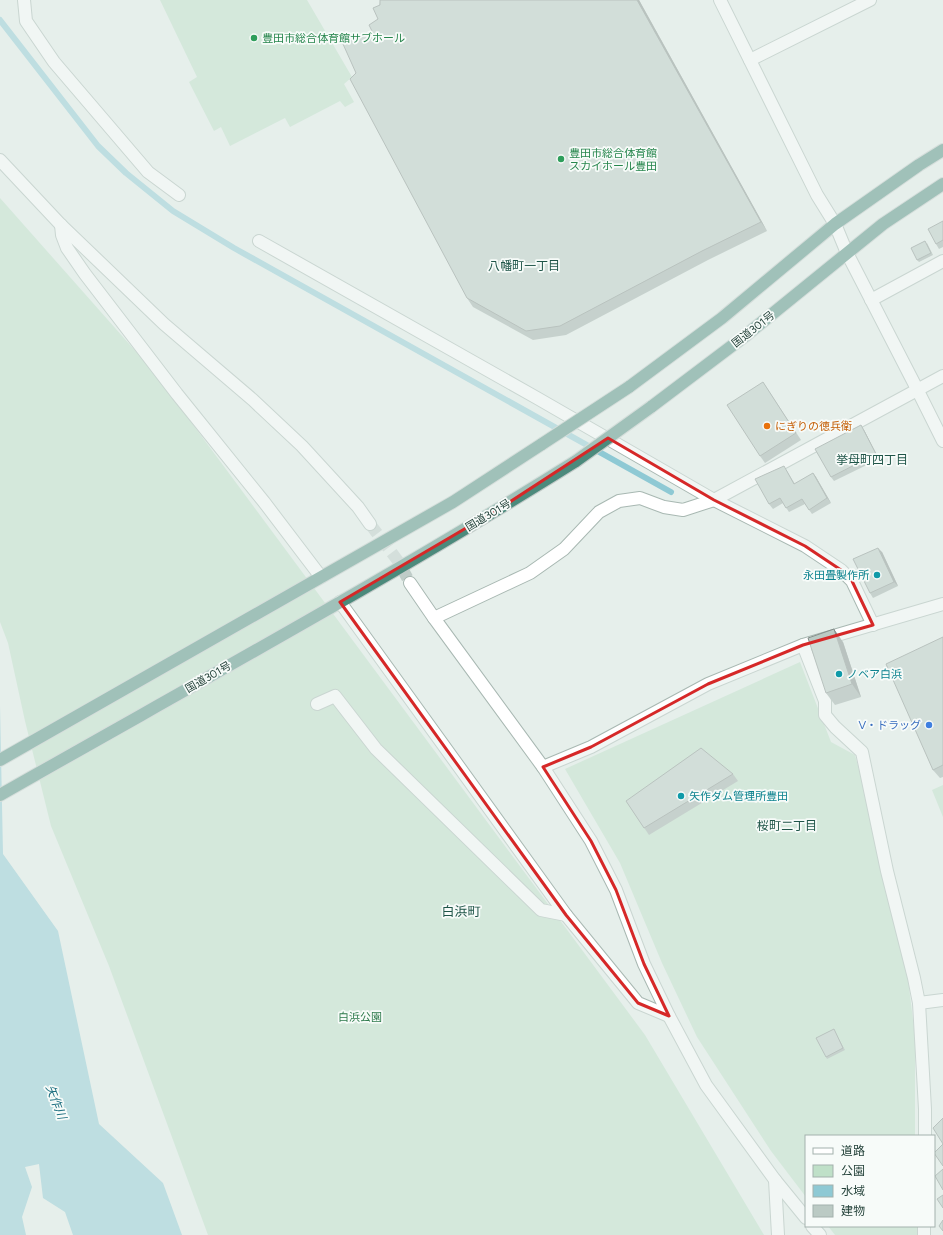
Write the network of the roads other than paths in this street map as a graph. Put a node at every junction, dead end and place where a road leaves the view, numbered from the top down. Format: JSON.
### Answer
{"nodes":[{"id":1,"x":24,"y":0,"type":"edge"},
{"id":2,"x":720,"y":0,"type":"edge"},
{"id":3,"x":870,"y":0,"type":"edge"},
{"id":4,"x":750,"y":60,"type":"junction"},
{"id":5,"x":943,"y":150,"type":"edge"},
{"id":6,"x":0,"y":160,"type":"edge"},
{"id":7,"x":943,"y":184,"type":"edge"},
{"id":8,"x":179,"y":195,"type":"dead end"},
{"id":9,"x":835,"y":224,"type":"junction"},
{"id":10,"x":60,"y":226,"type":"junction"},
{"id":11,"x":259,"y":241,"type":"dead end"},
{"id":12,"x":847,"y":253,"type":"junction"},
{"id":13,"x":943,"y":261,"type":"edge"},
{"id":14,"x":871,"y":300,"type":"junction"},
{"id":15,"x":943,"y":376,"type":"edge"},
{"id":16,"x":917,"y":389,"type":"junction"},
{"id":17,"x":943,"y":442,"type":"edge"},
{"id":18,"x":714,"y":500,"type":"junction"},
{"id":19,"x":370,"y":524,"type":"tunnel mouth"},
{"id":20,"x":321,"y":577,"type":"junction"},
{"id":21,"x":410,"y":583,"type":"tunnel mouth"},
{"id":22,"x":340,"y":602,"type":"junction"},
{"id":23,"x":943,"y":604,"type":"edge"},
{"id":24,"x":434,"y":618,"type":"junction"},
{"id":25,"x":871,"y":626,"type":"junction"},
{"id":26,"x":803,"y":645,"type":"junction"},
{"id":27,"x":316,"y":704,"type":"dead end"},
{"id":28,"x":0,"y":760,"type":"edge"},
{"id":29,"x":543,"y":767,"type":"junction"},
{"id":30,"x":0,"y":795,"type":"edge"},
{"id":31,"x":566,"y":915,"type":"junction"},
{"id":32,"x":943,"y":1000,"type":"edge"},
{"id":33,"x":919,"y":1003,"type":"junction"},
{"id":34,"x":670,"y":1016,"type":"junction"},
{"id":35,"x":925,"y":1135,"type":"edge"},
{"id":36,"x":775,"y":1180,"type":"junction"},
{"id":37,"x":805,"y":1217,"type":"edge"},
{"id":38,"x":813,"y":1227,"type":"edge"},
{"id":39,"x":778,"y":1235,"type":"edge"},
{"id":40,"x":820,"y":1235,"type":"edge"}],
"edges":[{"from":1,"to":8,"type":"street"},
{"from":2,"to":4,"type":"street"},
{"from":3,"to":4,"type":"street"},
{"from":4,"to":9,"type":"street"},
{"from":5,"to":9,"type":"highway"},
{"from":6,"to":10,"type":"street"},
{"from":7,"to":12,"type":"highway","name":"国道301号"},
{"from":9,"to":12,"type":"street"},
{"from":9,"to":20,"type":"highway","bridge":true},
{"from":10,"to":19,"type":"street"},
{"from":10,"to":20,"type":"street"},
{"from":11,"to":18,"type":"street"},
{"from":12,"to":14,"type":"street"},
{"from":12,"to":22,"type":"highway","name":"国道301号","bridge":true},
{"from":13,"to":14,"type":"street"},
{"from":14,"to":16,"type":"street"},
{"from":15,"to":16,"type":"street"},
{"from":16,"to":17,"type":"street"},
{"from":16,"to":18,"type":"street"},
{"from":18,"to":24,"type":"street"},
{"from":18,"to":25,"type":"street"},
{"from":20,"to":28,"type":"highway"},
{"from":21,"to":24,"type":"street"},
{"from":22,"to":30,"type":"highway","name":"国道301号"},
{"from":22,"to":31,"type":"street"},
{"from":23,"to":25,"type":"street"},
{"from":24,"to":29,"type":"street"},
{"from":25,"to":26,"type":"street"},
{"from":26,"to":29,"type":"street"},
{"from":26,"to":33,"type":"street"},
{"from":27,"to":31,"type":"street"},
{"from":29,"to":34,"type":"street"},
{"from":31,"to":34,"type":"street"},
{"from":32,"to":33,"type":"street"},
{"from":33,"to":35,"type":"street"},
{"from":34,"to":36,"type":"street"},
{"from":36,"to":37,"type":"street"},
{"from":36,"to":39,"type":"street"},
{"from":38,"to":40,"type":"street"}]}
